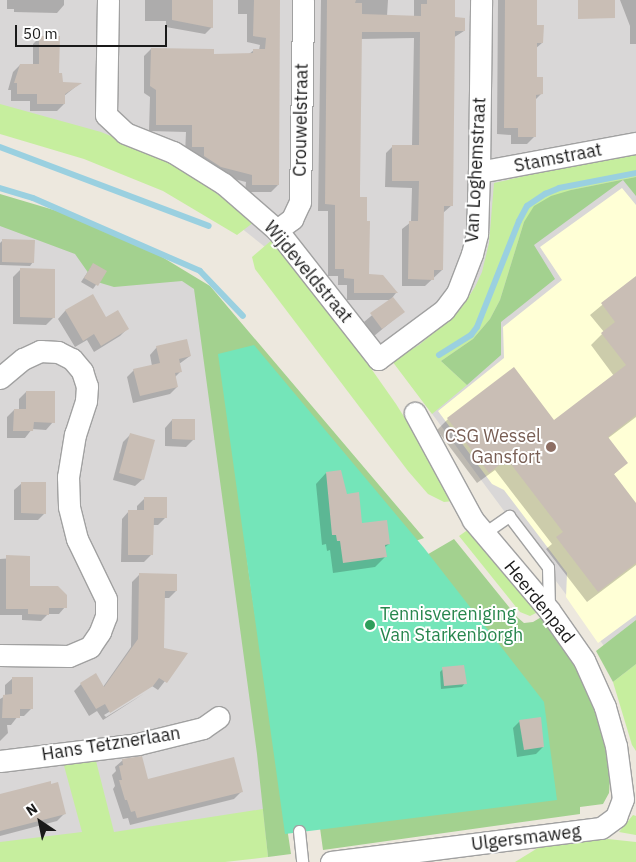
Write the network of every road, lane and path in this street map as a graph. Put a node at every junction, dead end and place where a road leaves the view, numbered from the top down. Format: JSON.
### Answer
{"nodes":[{"id":1,"x":108,"y":0,"type":"edge"},
{"id":2,"x":303,"y":0,"type":"edge"},
{"id":3,"x":481,"y":0,"type":"edge"},
{"id":4,"x":636,"y":143,"type":"edge"},
{"id":5,"x":480,"y":172,"type":"junction"},
{"id":6,"x":277,"y":230,"type":"junction"},
{"id":7,"x":378,"y":359,"type":"joint"},
{"id":8,"x":0,"y":378,"type":"edge"},
{"id":9,"x":416,"y":413,"type":"dead end"},
{"id":10,"x":483,"y":534,"type":"junction"},
{"id":11,"x":549,"y":610,"type":"junction"},
{"id":12,"x":0,"y":655,"type":"edge"},
{"id":13,"x":219,"y":718,"type":"dead end"},
{"id":14,"x":0,"y":761,"type":"edge"},
{"id":15,"x":601,"y":828,"type":"joint"},
{"id":16,"x":299,"y":831,"type":"dead end"},
{"id":17,"x":302,"y":862,"type":"edge"},
{"id":18,"x":331,"y":862,"type":"edge"}],
"edges":[{"from":1,"to":6,"type":"street","name":"Wijdeveldstraat"},
{"from":2,"to":6,"type":"street","name":"Crouwelstraat"},
{"from":3,"to":5,"type":"street","name":"Van Loghemstraat"},
{"from":4,"to":5,"type":"street","name":"Stamstraat"},
{"from":5,"to":7,"type":"street","name":"Van Loghemstraat"},
{"from":6,"to":7,"type":"street","name":"Wijdeveldstraat"},
{"from":8,"to":12,"type":"street"},
{"from":9,"to":10,"type":"street","name":"Heerdenpad"},
{"from":10,"to":11,"type":"street","name":"Heerdenpad"},
{"from":10,"to":11,"type":"lane"},
{"from":11,"to":15,"type":"street","name":"Heerdenpad"},
{"from":13,"to":14,"type":"street","name":"Hans Tetznerlaan"},
{"from":15,"to":18,"type":"street","name":"Ulgersmaweg"},
{"from":16,"to":17,"type":"lane"}]}
